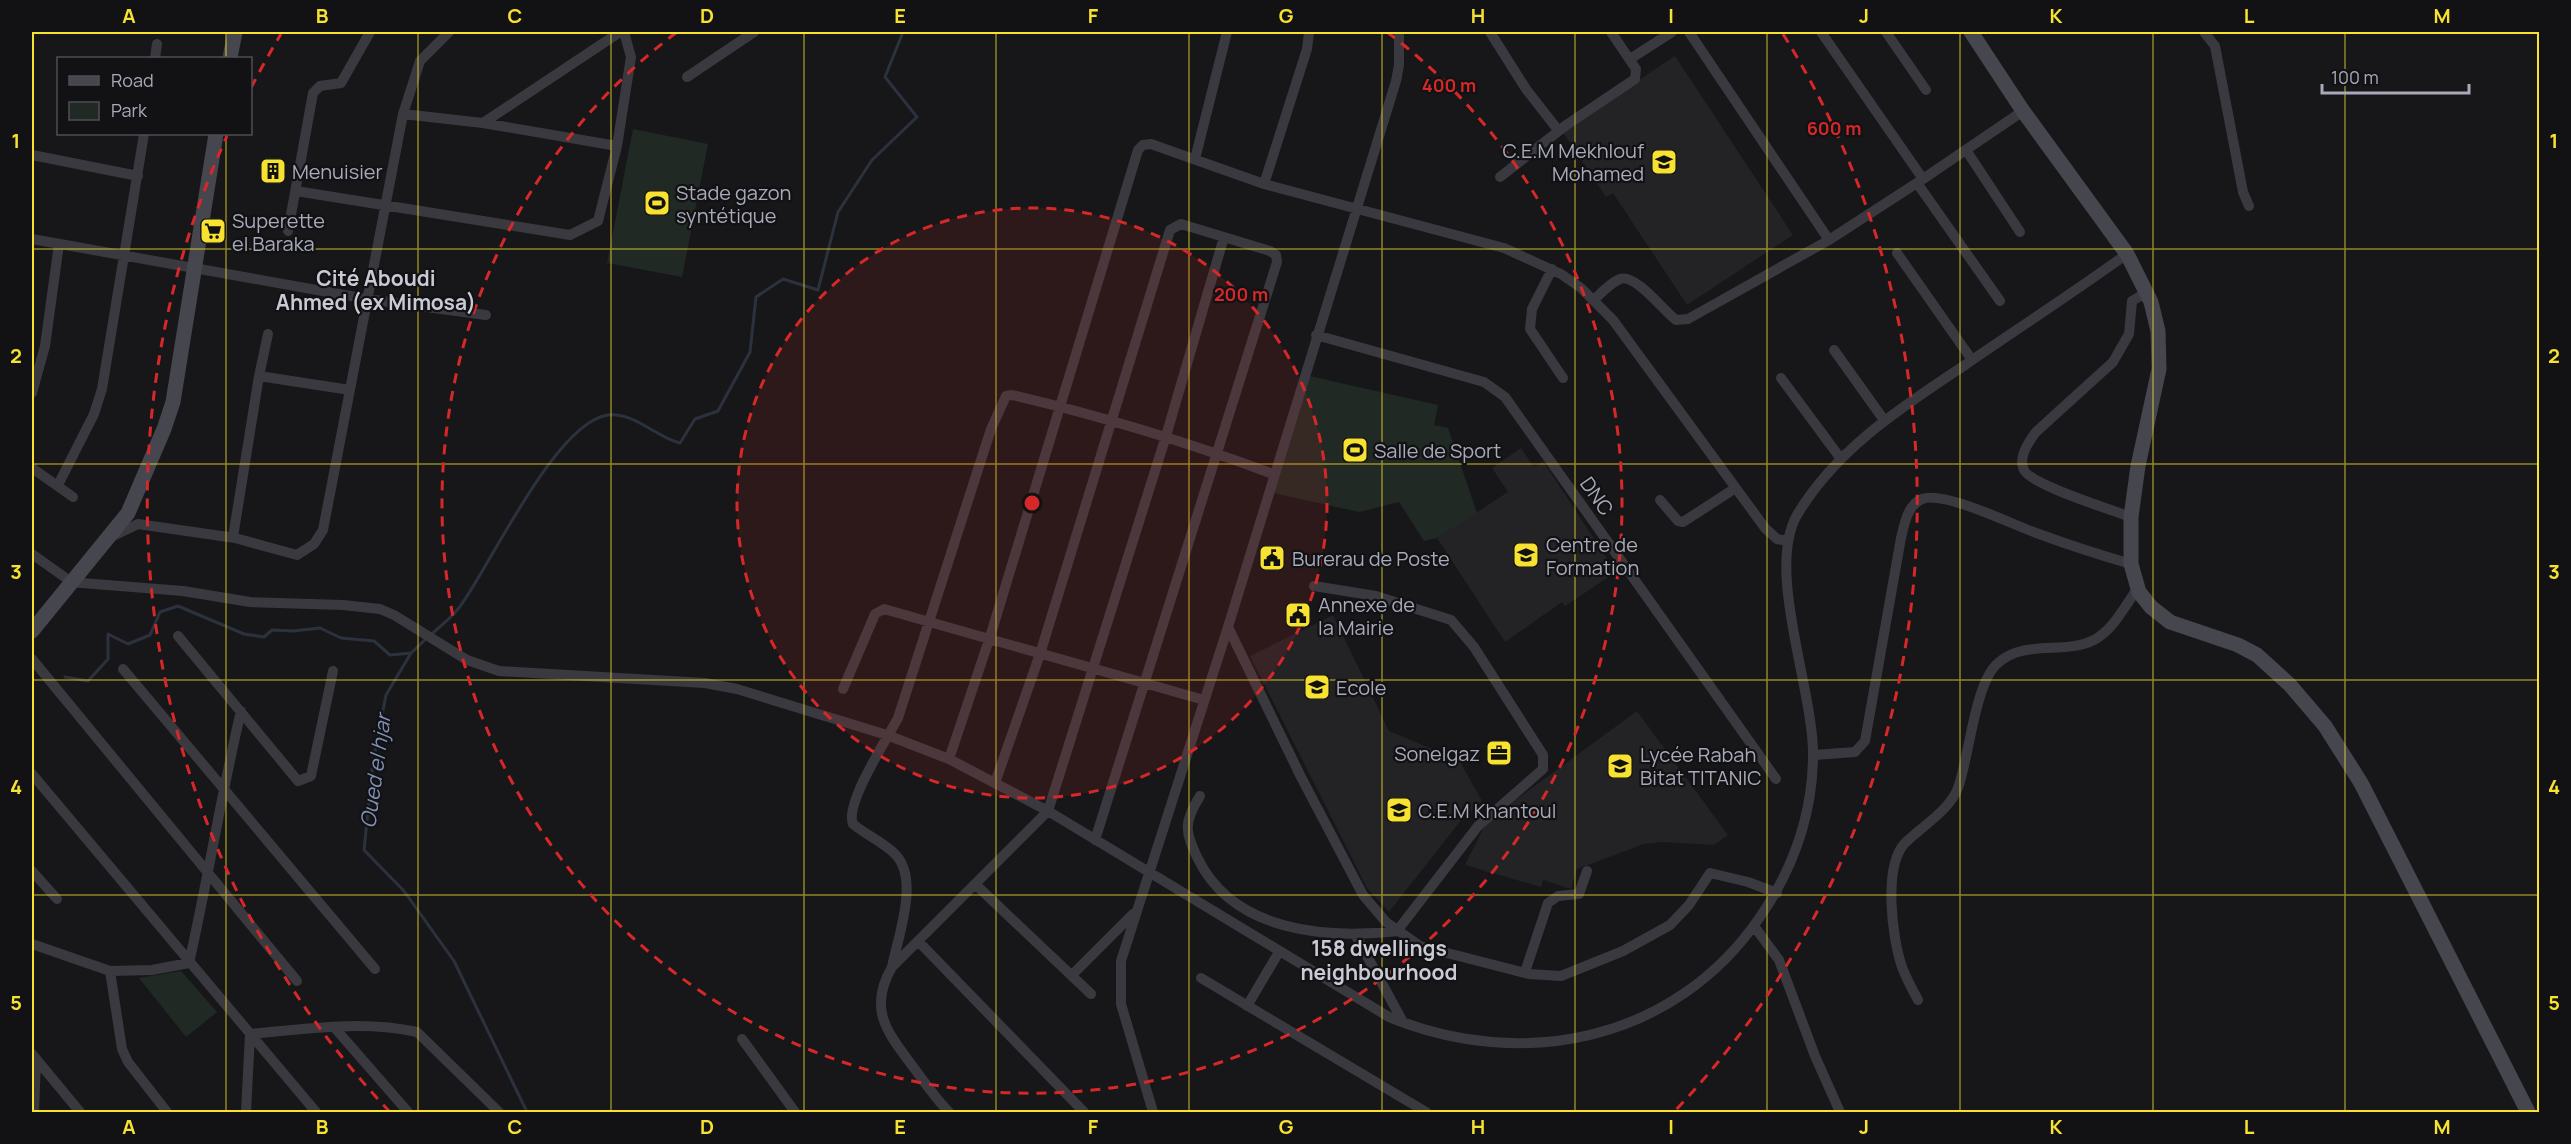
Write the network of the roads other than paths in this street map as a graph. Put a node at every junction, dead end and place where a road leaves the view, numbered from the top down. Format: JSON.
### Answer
{"nodes":[{"id":1,"x":236,"y":32,"type":"edge"},
{"id":2,"x":370,"y":32,"type":"edge"},
{"id":3,"x":449,"y":32,"type":"edge"},
{"id":4,"x":622,"y":32,"type":"edge"},
{"id":5,"x":754,"y":32,"type":"edge"},
{"id":6,"x":1227,"y":32,"type":"edge"},
{"id":7,"x":1309,"y":32,"type":"edge"},
{"id":8,"x":1399,"y":32,"type":"edge"},
{"id":9,"x":1490,"y":32,"type":"edge"},
{"id":10,"x":1611,"y":32,"type":"edge"},
{"id":11,"x":1672,"y":32,"type":"edge"},
{"id":12,"x":1689,"y":32,"type":"edge"},
{"id":13,"x":1821,"y":32,"type":"edge"},
{"id":14,"x":1886,"y":32,"type":"edge"},
{"id":15,"x":1971,"y":32,"type":"edge"},
{"id":16,"x":2204,"y":32,"type":"edge"},
{"id":17,"x":157,"y":44,"type":"dead end"},
{"id":18,"x":155,"y":57,"type":"edge"},
{"id":19,"x":230,"y":57,"type":"edge"},
{"id":20,"x":1630,"y":59,"type":"junction"},
{"id":21,"x":687,"y":77,"type":"dead end"},
{"id":22,"x":1926,"y":90,"type":"dead end"},
{"id":23,"x":2023,"y":111,"type":"junction"},
{"id":24,"x":403,"y":114,"type":"junction"},
{"id":25,"x":483,"y":123,"type":"junction"},
{"id":26,"x":1558,"y":130,"type":"junction"},
{"id":27,"x":144,"y":135,"type":"edge"},
{"id":28,"x":216,"y":135,"type":"edge"},
{"id":29,"x":617,"y":146,"type":"junction"},
{"id":30,"x":1966,"y":150,"type":"junction"},
{"id":31,"x":32,"y":155,"type":"edge"},
{"id":32,"x":1195,"y":159,"type":"junction"},
{"id":33,"x":138,"y":176,"type":"junction"},
{"id":34,"x":1500,"y":177,"type":"dead end"},
{"id":35,"x":1920,"y":181,"type":"junction"},
{"id":36,"x":1264,"y":184,"type":"junction"},
{"id":37,"x":296,"y":190,"type":"junction"},
{"id":38,"x":385,"y":205,"type":"junction"},
{"id":39,"x":2249,"y":206,"type":"dead end"},
{"id":40,"x":1355,"y":208,"type":"junction"},
{"id":41,"x":288,"y":231,"type":"dead end"},
{"id":42,"x":2020,"y":232,"type":"dead end"},
{"id":43,"x":1224,"y":237,"type":"junction"},
{"id":44,"x":32,"y":240,"type":"edge"},
{"id":45,"x":1829,"y":240,"type":"junction"},
{"id":46,"x":59,"y":244,"type":"junction"},
{"id":47,"x":1897,"y":253,"type":"dead end"},
{"id":48,"x":2127,"y":254,"type":"junction"},
{"id":49,"x":126,"y":255,"type":"junction"},
{"id":50,"x":193,"y":269,"type":"junction"},
{"id":51,"x":1552,"y":269,"type":"junction"},
{"id":52,"x":2147,"y":292,"type":"junction"},
{"id":53,"x":367,"y":299,"type":"junction"},
{"id":54,"x":1594,"y":300,"type":"junction"},
{"id":55,"x":2000,"y":301,"type":"dead end"},
{"id":56,"x":486,"y":315,"type":"dead end"},
{"id":57,"x":268,"y":334,"type":"dead end"},
{"id":58,"x":1316,"y":335,"type":"junction"},
{"id":59,"x":1834,"y":350,"type":"dead end"},
{"id":60,"x":1972,"y":360,"type":"junction"},
{"id":61,"x":259,"y":376,"type":"junction"},
{"id":62,"x":1563,"y":378,"type":"dead end"},
{"id":63,"x":1781,"y":378,"type":"dead end"},
{"id":64,"x":350,"y":390,"type":"junction"},
{"id":65,"x":32,"y":393,"type":"edge"},
{"id":66,"x":1058,"y":406,"type":"junction"},
{"id":67,"x":1113,"y":420,"type":"junction"},
{"id":68,"x":1884,"y":420,"type":"junction"},
{"id":69,"x":1167,"y":436,"type":"junction"},
{"id":70,"x":1218,"y":454,"type":"junction"},
{"id":71,"x":1841,"y":459,"type":"junction"},
{"id":72,"x":32,"y":468,"type":"edge"},
{"id":73,"x":1273,"y":474,"type":"junction"},
{"id":74,"x":58,"y":485,"type":"junction"},
{"id":75,"x":1734,"y":489,"type":"junction"},
{"id":76,"x":73,"y":497,"type":"dead end"},
{"id":77,"x":1660,"y":500,"type":"dead end"},
{"id":78,"x":2131,"y":517,"type":"junction"},
{"id":79,"x":233,"y":537,"type":"junction"},
{"id":80,"x":108,"y":539,"type":"junction"},
{"id":81,"x":1787,"y":541,"type":"junction"},
{"id":82,"x":32,"y":554,"type":"edge"},
{"id":83,"x":2131,"y":564,"type":"junction"},
{"id":84,"x":70,"y":582,"type":"junction"},
{"id":85,"x":1314,"y":586,"type":"dead end"},
{"id":86,"x":2138,"y":588,"type":"junction"},
{"id":87,"x":931,"y":621,"type":"junction"},
{"id":88,"x":1228,"y":627,"type":"junction"},
{"id":89,"x":32,"y":630,"type":"edge"},
{"id":90,"x":178,"y":636,"type":"dead end"},
{"id":91,"x":990,"y":637,"type":"junction"},
{"id":92,"x":1040,"y":654,"type":"junction"},
{"id":93,"x":32,"y":659,"type":"edge"},
{"id":94,"x":1094,"y":668,"type":"junction"},
{"id":95,"x":123,"y":669,"type":"dead end"},
{"id":96,"x":333,"y":671,"type":"dead end"},
{"id":97,"x":1143,"y":682,"type":"junction"},
{"id":98,"x":843,"y":689,"type":"dead end"},
{"id":99,"x":1204,"y":700,"type":"junction"},
{"id":100,"x":240,"y":711,"type":"junction"},
{"id":101,"x":887,"y":735,"type":"junction"},
{"id":102,"x":1814,"y":755,"type":"junction"},
{"id":103,"x":949,"y":759,"type":"junction"},
{"id":104,"x":32,"y":774,"type":"edge"},
{"id":105,"x":1776,"y":779,"type":"dead end"},
{"id":106,"x":995,"y":783,"type":"junction"},
{"id":107,"x":223,"y":789,"type":"junction"},
{"id":108,"x":1200,"y":796,"type":"dead end"},
{"id":109,"x":1048,"y":811,"type":"junction"},
{"id":110,"x":1095,"y":840,"type":"junction"},
{"id":111,"x":32,"y":871,"type":"edge"},
{"id":112,"x":1587,"y":871,"type":"dead end"},
{"id":113,"x":1149,"y":874,"type":"junction"},
{"id":114,"x":209,"y":878,"type":"junction"},
{"id":115,"x":975,"y":884,"type":"junction"},
{"id":116,"x":1777,"y":892,"type":"junction"},
{"id":117,"x":57,"y":899,"type":"dead end"},
{"id":118,"x":1135,"y":911,"type":"junction"},
{"id":119,"x":1754,"y":926,"type":"junction"},
{"id":120,"x":1397,"y":931,"type":"junction"},
{"id":121,"x":1354,"y":934,"type":"junction"},
{"id":122,"x":918,"y":941,"type":"junction"},
{"id":123,"x":32,"y":944,"type":"edge"},
{"id":124,"x":1279,"y":952,"type":"junction"},
{"id":125,"x":189,"y":963,"type":"junction"},
{"id":126,"x":892,"y":967,"type":"junction"},
{"id":127,"x":375,"y":969,"type":"dead end"},
{"id":128,"x":110,"y":971,"type":"junction"},
{"id":129,"x":1525,"y":972,"type":"junction"},
{"id":130,"x":1072,"y":975,"type":"junction"},
{"id":131,"x":1201,"y":978,"type":"dead end"},
{"id":132,"x":297,"y":981,"type":"dead end"},
{"id":133,"x":1091,"y":994,"type":"dead end"},
{"id":134,"x":1918,"y":1000,"type":"dead end"},
{"id":135,"x":1247,"y":1006,"type":"junction"},
{"id":136,"x":1403,"y":1022,"type":"junction"},
{"id":137,"x":334,"y":1027,"type":"junction"},
{"id":138,"x":250,"y":1034,"type":"junction"},
{"id":139,"x":742,"y":1039,"type":"dead end"},
{"id":140,"x":34,"y":1057,"type":"edge"},
{"id":141,"x":34,"y":1113,"type":"edge"},
{"id":142,"x":80,"y":1113,"type":"edge"},
{"id":143,"x":167,"y":1113,"type":"edge"},
{"id":144,"x":246,"y":1113,"type":"edge"},
{"id":145,"x":316,"y":1113,"type":"edge"},
{"id":146,"x":408,"y":1113,"type":"edge"},
{"id":147,"x":499,"y":1113,"type":"edge"},
{"id":148,"x":795,"y":1113,"type":"edge"},
{"id":149,"x":949,"y":1113,"type":"edge"},
{"id":150,"x":1084,"y":1113,"type":"edge"},
{"id":151,"x":1153,"y":1113,"type":"edge"},
{"id":152,"x":1426,"y":1113,"type":"edge"},
{"id":153,"x":1840,"y":1113,"type":"edge"},
{"id":154,"x":2528,"y":1113,"type":"edge"}],
"edges":[{"from":1,"to":19,"type":"main road"},
{"from":2,"to":37,"type":"street"},
{"from":3,"to":24,"type":"street"},
{"from":4,"to":25,"type":"street"},
{"from":4,"to":29,"type":"street"},
{"from":5,"to":21,"type":"street"},
{"from":6,"to":32,"type":"street"},
{"from":7,"to":36,"type":"street"},
{"from":8,"to":40,"type":"street"},
{"from":9,"to":26,"type":"street"},
{"from":10,"to":20,"type":"street"},
{"from":11,"to":20,"type":"street"},
{"from":12,"to":45,"type":"street"},
{"from":13,"to":35,"type":"street"},
{"from":14,"to":22,"type":"street"},
{"from":15,"to":23,"type":"main road"},
{"from":16,"to":39,"type":"street"},
{"from":17,"to":18,"type":"street"},
{"from":20,"to":26,"type":"street"},
{"from":23,"to":30,"type":"street"},
{"from":23,"to":48,"type":"main road"},
{"from":24,"to":25,"type":"street"},
{"from":24,"to":38,"type":"street"},
{"from":25,"to":29,"type":"street"},
{"from":26,"to":34,"type":"street"},
{"from":27,"to":33,"type":"street"},
{"from":28,"to":50,"type":"main road"},
{"from":29,"to":38,"type":"street"},
{"from":30,"to":35,"type":"street"},
{"from":30,"to":42,"type":"street"},
{"from":31,"to":33,"type":"street"},
{"from":32,"to":36,"type":"street"},
{"from":32,"to":66,"type":"street"},
{"from":33,"to":49,"type":"street"},
{"from":35,"to":45,"type":"street"},
{"from":35,"to":55,"type":"street"},
{"from":36,"to":40,"type":"street"},
{"from":37,"to":38,"type":"street"},
{"from":37,"to":41,"type":"street"},
{"from":38,"to":53,"type":"street"},
{"from":40,"to":51,"type":"street"},
{"from":40,"to":58,"type":"street"},
{"from":43,"to":67,"type":"street"},
{"from":43,"to":69,"type":"street"},
{"from":43,"to":70,"type":"street"},
{"from":44,"to":46,"type":"street"},
{"from":45,"to":54,"type":"street"},
{"from":46,"to":49,"type":"street"},
{"from":46,"to":65,"type":"street"},
{"from":47,"to":60,"type":"street"},
{"from":48,"to":52,"type":"main road"},
{"from":48,"to":60,"type":"street"},
{"from":49,"to":50,"type":"street"},
{"from":49,"to":74,"type":"street"},
{"from":50,"to":53,"type":"street"},
{"from":50,"to":80,"type":"main road"},
{"from":51,"to":54,"type":"street"},
{"from":51,"to":62,"type":"street"},
{"from":52,"to":78,"type":"main road"},
{"from":52,"to":78,"type":"street"},
{"from":53,"to":56,"type":"street"},
{"from":53,"to":64,"type":"street"},
{"from":54,"to":75,"type":"street"},
{"from":57,"to":61,"type":"street"},
{"from":58,"to":73,"type":"street"},
{"from":58,"to":105,"type":"street","name":"DNC"},
{"from":59,"to":68,"type":"street"},
{"from":60,"to":68,"type":"street"},
{"from":61,"to":64,"type":"street"},
{"from":61,"to":79,"type":"street"},
{"from":63,"to":71,"type":"street"},
{"from":64,"to":79,"type":"street"},
{"from":66,"to":67,"type":"street"},
{"from":66,"to":87,"type":"street"},
{"from":66,"to":91,"type":"street"},
{"from":67,"to":69,"type":"street"},
{"from":67,"to":92,"type":"street"},
{"from":68,"to":71,"type":"street"},
{"from":69,"to":70,"type":"street"},
{"from":69,"to":94,"type":"street"},
{"from":70,"to":73,"type":"street"},
{"from":70,"to":97,"type":"street"},
{"from":71,"to":81,"type":"street"},
{"from":72,"to":74,"type":"street"},
{"from":73,"to":88,"type":"street"},
{"from":74,"to":76,"type":"street"},
{"from":75,"to":77,"type":"street"},
{"from":75,"to":81,"type":"street"},
{"from":78,"to":83,"type":"main road"},
{"from":79,"to":80,"type":"street"},
{"from":80,"to":84,"type":"main road"},
{"from":81,"to":102,"type":"street"},
{"from":82,"to":84,"type":"street"},
{"from":83,"to":86,"type":"main road"},
{"from":83,"to":102,"type":"street"},
{"from":84,"to":89,"type":"main road"},
{"from":84,"to":101,"type":"street"},
{"from":85,"to":120,"type":"street"},
{"from":86,"to":134,"type":"street"},
{"from":86,"to":154,"type":"main road"},
{"from":87,"to":91,"type":"street"},
{"from":87,"to":98,"type":"street"},
{"from":87,"to":101,"type":"street"},
{"from":88,"to":99,"type":"street"},
{"from":88,"to":120,"type":"street"},
{"from":90,"to":100,"type":"street"},
{"from":91,"to":92,"type":"street"},
{"from":91,"to":103,"type":"street"},
{"from":92,"to":94,"type":"street"},
{"from":92,"to":106,"type":"street"},
{"from":93,"to":114,"type":"street"},
{"from":94,"to":97,"type":"street"},
{"from":94,"to":109,"type":"street"},
{"from":95,"to":107,"type":"street"},
{"from":96,"to":100,"type":"street"},
{"from":97,"to":99,"type":"street"},
{"from":97,"to":110,"type":"street"},
{"from":99,"to":113,"type":"street"},
{"from":100,"to":107,"type":"street"},
{"from":101,"to":103,"type":"street"},
{"from":101,"to":126,"type":"street"},
{"from":102,"to":116,"type":"street"},
{"from":103,"to":106,"type":"street"},
{"from":104,"to":125,"type":"street"},
{"from":106,"to":109,"type":"street"},
{"from":107,"to":114,"type":"street"},
{"from":107,"to":127,"type":"street"},
{"from":108,"to":121,"type":"street"},
{"from":109,"to":110,"type":"street"},
{"from":109,"to":115,"type":"street"},
{"from":110,"to":113,"type":"street"},
{"from":111,"to":117,"type":"street"},
{"from":112,"to":129,"type":"street"},
{"from":113,"to":118,"type":"street"},
{"from":113,"to":124,"type":"street"},
{"from":114,"to":125,"type":"street"},
{"from":114,"to":132,"type":"street"},
{"from":115,"to":122,"type":"street"},
{"from":115,"to":130,"type":"street"},
{"from":116,"to":119,"type":"street"},
{"from":116,"to":129,"type":"street"},
{"from":118,"to":130,"type":"street"},
{"from":118,"to":151,"type":"street"},
{"from":119,"to":136,"type":"street"},
{"from":119,"to":153,"type":"street"},
{"from":120,"to":121,"type":"street"},
{"from":120,"to":129,"type":"street"},
{"from":121,"to":136,"type":"street"},
{"from":122,"to":126,"type":"street"},
{"from":122,"to":150,"type":"street"},
{"from":123,"to":128,"type":"street"},
{"from":124,"to":135,"type":"street"},
{"from":124,"to":136,"type":"street"},
{"from":125,"to":128,"type":"street"},
{"from":125,"to":138,"type":"street"},
{"from":126,"to":149,"type":"street"},
{"from":128,"to":143,"type":"street"},
{"from":130,"to":133,"type":"street"},
{"from":131,"to":135,"type":"street"},
{"from":135,"to":152,"type":"street"},
{"from":137,"to":138,"type":"street"},
{"from":137,"to":146,"type":"street"},
{"from":137,"to":147,"type":"street"},
{"from":138,"to":144,"type":"street"},
{"from":138,"to":145,"type":"street"},
{"from":139,"to":148,"type":"street"},
{"from":140,"to":141,"type":"street"},
{"from":140,"to":142,"type":"street"}]}
